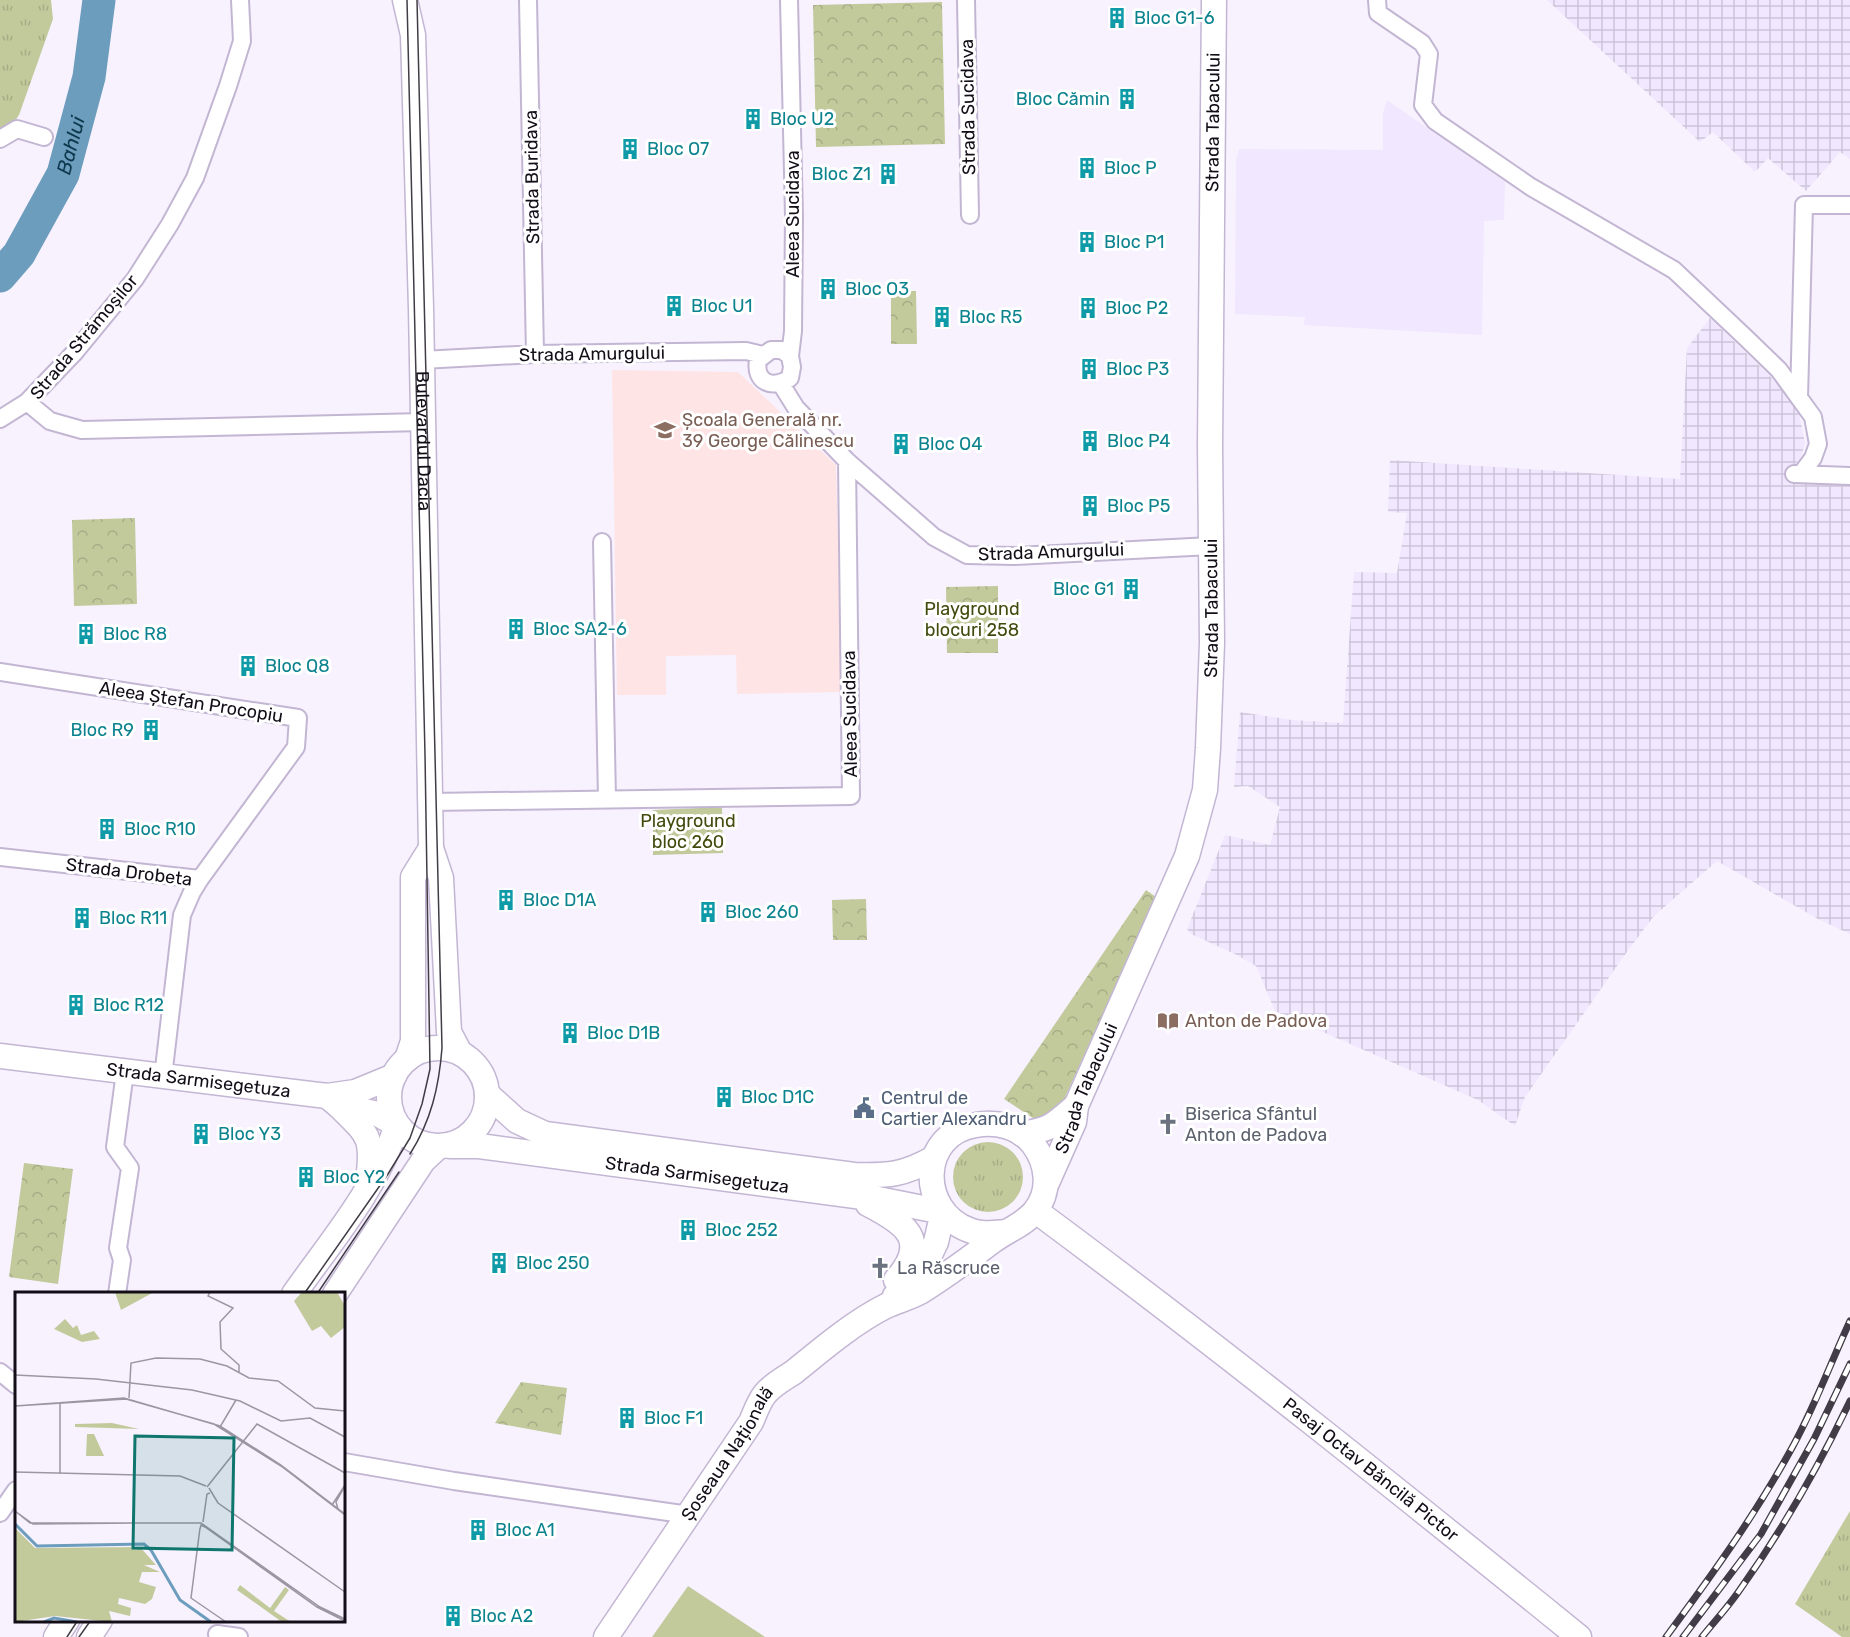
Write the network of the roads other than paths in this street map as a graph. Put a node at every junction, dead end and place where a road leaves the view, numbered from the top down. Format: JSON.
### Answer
{"nodes":[{"id":1,"x":240,"y":0,"type":"edge"},
{"id":2,"x":405,"y":0,"type":"edge"},
{"id":3,"x":423,"y":0,"type":"edge"},
{"id":4,"x":528,"y":0,"type":"edge"},
{"id":5,"x":789,"y":0,"type":"edge"},
{"id":6,"x":966,"y":0,"type":"edge"},
{"id":7,"x":1214,"y":0,"type":"edge"},
{"id":8,"x":1377,"y":0,"type":"edge"},
{"id":9,"x":413,"y":35,"type":"junction"},
{"id":10,"x":44,"y":137,"type":"dead end"},
{"id":11,"x":0,"y":139,"type":"edge"},
{"id":12,"x":1850,"y":205,"type":"edge"},
{"id":13,"x":970,"y":215,"type":"dead end"},
{"id":14,"x":535,"y":354,"type":"junction"},
{"id":15,"x":763,"y":355,"type":"junction"},
{"id":16,"x":790,"y":356,"type":"junction"},
{"id":17,"x":422,"y":360,"type":"junction"},
{"id":18,"x":781,"y":384,"type":"junction"},
{"id":19,"x":1799,"y":398,"type":"junction"},
{"id":20,"x":27,"y":402,"type":"junction"},
{"id":21,"x":0,"y":419,"type":"edge"},
{"id":22,"x":423,"y":422,"type":"junction"},
{"id":23,"x":847,"y":461,"type":"junction"},
{"id":24,"x":1850,"y":476,"type":"edge"},
{"id":25,"x":602,"y":542,"type":"dead end"},
{"id":26,"x":1211,"y":546,"type":"junction"},
{"id":27,"x":0,"y":672,"type":"edge"},
{"id":28,"x":607,"y":800,"type":"junction"},
{"id":29,"x":431,"y":802,"type":"junction"},
{"id":30,"x":431,"y":848,"type":"junction"},
{"id":31,"x":0,"y":857,"type":"edge"},
{"id":32,"x":200,"y":879,"type":"junction"},
{"id":33,"x":460,"y":1053,"type":"junction"},
{"id":34,"x":0,"y":1056,"type":"edge"},
{"id":35,"x":400,"y":1067,"type":"junction"},
{"id":36,"x":125,"y":1072,"type":"junction"},
{"id":37,"x":163,"y":1077,"type":"junction"},
{"id":38,"x":487,"y":1094,"type":"junction"},
{"id":39,"x":333,"y":1101,"type":"junction"},
{"id":40,"x":1076,"y":1106,"type":"junction"},
{"id":41,"x":397,"y":1125,"type":"junction"},
{"id":42,"x":1022,"y":1134,"type":"junction"},
{"id":43,"x":444,"y":1146,"type":"junction"},
{"id":44,"x":934,"y":1158,"type":"junction"},
{"id":45,"x":1046,"y":1185,"type":"junction"},
{"id":46,"x":366,"y":1191,"type":"junction"},
{"id":47,"x":853,"y":1196,"type":"junction"},
{"id":48,"x":1036,"y":1210,"type":"junction"},
{"id":49,"x":943,"y":1212,"type":"junction"},
{"id":50,"x":1005,"y":1232,"type":"junction"},
{"id":51,"x":117,"y":1292,"type":"edge"},
{"id":52,"x":295,"y":1292,"type":"edge"},
{"id":53,"x":336,"y":1292,"type":"edge"},
{"id":54,"x":885,"y":1306,"type":"junction"},
{"id":55,"x":850,"y":1330,"type":"junction"},
{"id":56,"x":0,"y":1372,"type":"edge"},
{"id":57,"x":15,"y":1384,"type":"edge"},
{"id":58,"x":345,"y":1462,"type":"edge"},
{"id":59,"x":15,"y":1492,"type":"edge"},
{"id":60,"x":0,"y":1514,"type":"edge"},
{"id":61,"x":688,"y":1515,"type":"junction"},
{"id":62,"x":66,"y":1622,"type":"edge"},
{"id":63,"x":99,"y":1622,"type":"edge"},
{"id":64,"x":220,"y":1630,"type":"edge"},
{"id":65,"x":56,"y":1637,"type":"edge"},
{"id":66,"x":89,"y":1637,"type":"edge"},
{"id":67,"x":239,"y":1637,"type":"edge"},
{"id":68,"x":606,"y":1637,"type":"edge"},
{"id":69,"x":1579,"y":1637,"type":"edge"}],
"edges":[{"from":1,"to":20,"type":"street","name":"Strada Strămoșilor"},
{"from":2,"to":9,"type":"street","name":"Bulevardul Dacia"},
{"from":3,"to":9,"type":"street","name":"Bulevardul Dacia"},
{"from":4,"to":14,"type":"street","name":"Strada Buridava"},
{"from":5,"to":16,"type":"street","name":"Aleea Sucidava"},
{"from":6,"to":13,"type":"street","name":"Strada Sucidava"},
{"from":7,"to":26,"type":"street","name":"Strada Tabacului"},
{"from":8,"to":19,"type":"street"},
{"from":9,"to":17,"type":"street","name":"Bulevardul Dacia"},
{"from":10,"to":11,"type":"street"},
{"from":12,"to":19,"type":"street"},
{"from":14,"to":15,"type":"street","name":"Strada Amurgului"},
{"from":14,"to":17,"type":"street","name":"Strada Amurgului"},
{"from":15,"to":16,"type":"street","name":"Strada Amurgului"},
{"from":15,"to":18,"type":"street","name":"Strada Amurgului"},
{"from":16,"to":18,"type":"street"},
{"from":17,"to":22,"type":"street","name":"Bulevardul Dacia"},
{"from":18,"to":23,"type":"street","name":"Strada Amurgului"},
{"from":19,"to":24,"type":"street"},
{"from":20,"to":21,"type":"street"},
{"from":20,"to":22,"type":"street","name":"Strada Strămoșilor"},
{"from":22,"to":29,"type":"street","name":"Bulevardul Dacia"},
{"from":23,"to":26,"type":"street","name":"Strada Amurgului"},
{"from":23,"to":28,"type":"street","name":"Aleea Sucidava"},
{"from":25,"to":28,"type":"street"},
{"from":26,"to":40,"type":"street","name":"Strada Tabacului"},
{"from":27,"to":32,"type":"street","name":"Aleea Ștefan Procopiu"},
{"from":28,"to":29,"type":"street","name":"Aleea Sucidava"},
{"from":29,"to":30,"type":"street","name":"Bulevardul Dacia"},
{"from":30,"to":33,"type":"street"},
{"from":30,"to":35,"type":"street"},
{"from":31,"to":32,"type":"street","name":"Strada Drobeta"},
{"from":32,"to":37,"type":"street","name":"Strada Drobeta"},
{"from":33,"to":35,"type":"street"},
{"from":33,"to":38,"type":"street"},
{"from":34,"to":36,"type":"street","name":"Strada Sarmisegetuza"},
{"from":35,"to":39,"type":"street","name":"Strada Sarmisegetuza"},
{"from":35,"to":41,"type":"street"},
{"from":36,"to":37,"type":"street","name":"Strada Sarmisegetuza"},
{"from":36,"to":51,"type":"street"},
{"from":37,"to":39,"type":"street","name":"Strada Sarmisegetuza"},
{"from":38,"to":43,"type":"street"},
{"from":38,"to":44,"type":"street","name":"Strada Sarmisegetuza"},
{"from":39,"to":41,"type":"street"},
{"from":39,"to":46,"type":"street"},
{"from":40,"to":42,"type":"street"},
{"from":40,"to":45,"type":"street","name":"Strada Tabacului"},
{"from":41,"to":43,"type":"street"},
{"from":41,"to":46,"type":"street"},
{"from":42,"to":44,"type":"street"},
{"from":42,"to":45,"type":"street"},
{"from":43,"to":47,"type":"street","name":"Strada Sarmisegetuza"},
{"from":43,"to":53,"type":"street"},
{"from":44,"to":49,"type":"street"},
{"from":45,"to":48,"type":"street"},
{"from":46,"to":52,"type":"street"},
{"from":47,"to":49,"type":"street","name":"Strada Sarmisegetuza"},
{"from":47,"to":55,"type":"street"},
{"from":48,"to":50,"type":"street"},
{"from":48,"to":69,"type":"street","name":"Pasaj Octav Băncilă Pictor"},
{"from":49,"to":50,"type":"street"},
{"from":49,"to":54,"type":"street","name":"Șoseaua Națională"},
{"from":50,"to":54,"type":"street","name":"Șoseaua Națională"},
{"from":54,"to":55,"type":"street","name":"Șoseaua Națională"},
{"from":55,"to":61,"type":"street","name":"Șoseaua Națională"},
{"from":56,"to":57,"type":"street"},
{"from":58,"to":61,"type":"street"},
{"from":59,"to":60,"type":"street"},
{"from":61,"to":68,"type":"street","name":"Șoseaua Națională"},
{"from":62,"to":65,"type":"street"},
{"from":63,"to":66,"type":"street"},
{"from":64,"to":67,"type":"street"}]}
